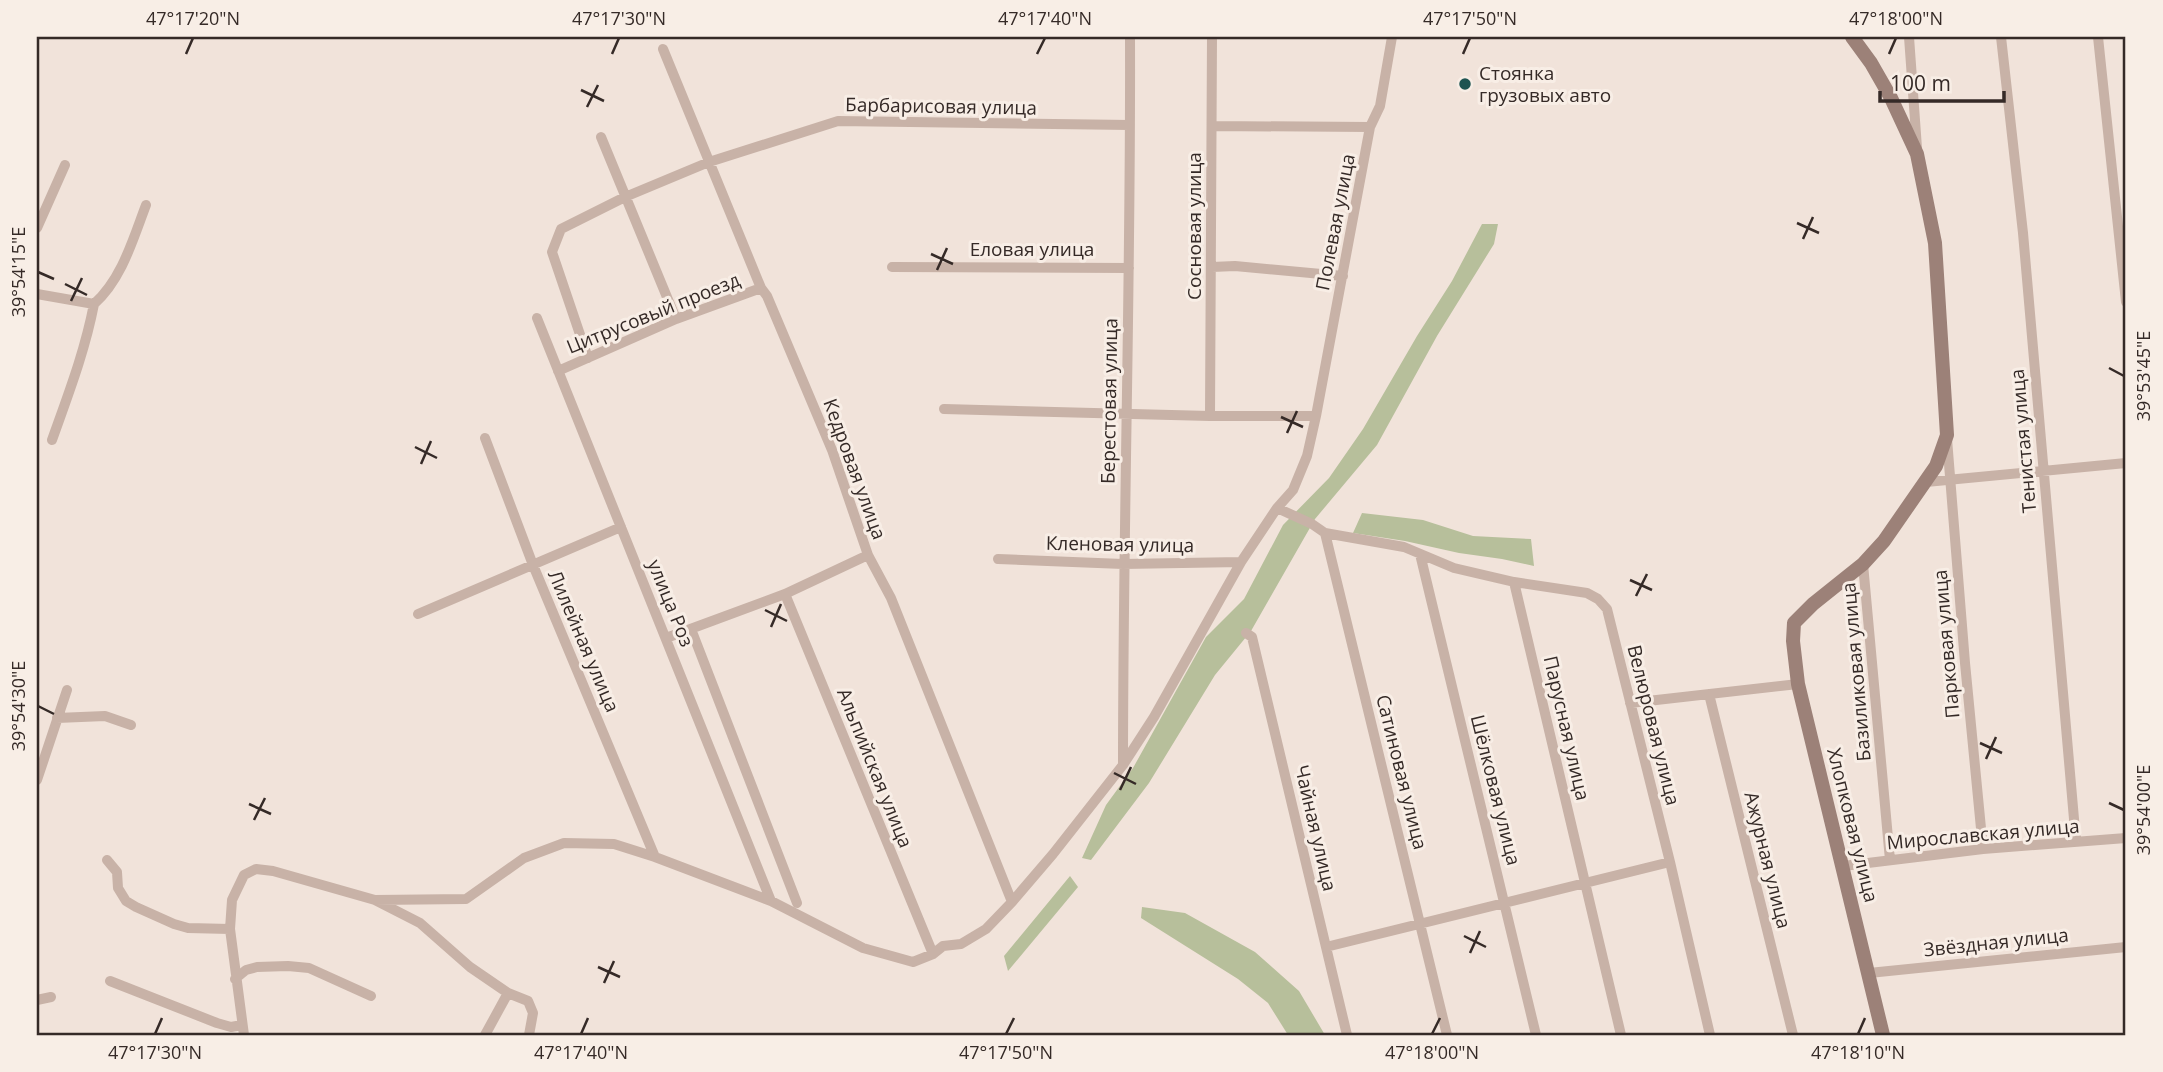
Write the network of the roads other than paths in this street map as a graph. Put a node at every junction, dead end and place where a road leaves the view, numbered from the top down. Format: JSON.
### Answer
{"nodes":[{"id":1,"x":1130,"y":37,"type":"edge"},
{"id":2,"x":1212,"y":37,"type":"edge"},
{"id":3,"x":1392,"y":37,"type":"edge"},
{"id":4,"x":1852,"y":37,"type":"edge"},
{"id":5,"x":1909,"y":37,"type":"edge"},
{"id":6,"x":2001,"y":37,"type":"edge"},
{"id":7,"x":2098,"y":37,"type":"edge"},
{"id":8,"x":663,"y":49,"type":"dead end"},
{"id":9,"x":1130,"y":125,"type":"junction"},
{"id":10,"x":1212,"y":126,"type":"junction"},
{"id":11,"x":1370,"y":127,"type":"junction"},
{"id":12,"x":601,"y":137,"type":"dead end"},
{"id":13,"x":1917,"y":154,"type":"junction"},
{"id":14,"x":709,"y":162,"type":"junction"},
{"id":15,"x":65,"y":165,"type":"dead end"},
{"id":16,"x":625,"y":197,"type":"junction"},
{"id":17,"x":146,"y":205,"type":"dead end"},
{"id":18,"x":37,"y":228,"type":"edge"},
{"id":19,"x":892,"y":267,"type":"dead end"},
{"id":20,"x":1212,"y":267,"type":"junction"},
{"id":21,"x":1129,"y":268,"type":"junction"},
{"id":22,"x":1343,"y":276,"type":"junction"},
{"id":23,"x":761,"y":288,"type":"junction"},
{"id":24,"x":37,"y":294,"type":"edge"},
{"id":25,"x":2126,"y":302,"type":"edge"},
{"id":26,"x":94,"y":304,"type":"junction"},
{"id":27,"x":537,"y":318,"type":"dead end"},
{"id":28,"x":676,"y":319,"type":"junction"},
{"id":29,"x":588,"y":358,"type":"junction"},
{"id":30,"x":558,"y":371,"type":"junction"},
{"id":31,"x":944,"y":409,"type":"dead end"},
{"id":32,"x":1128,"y":414,"type":"junction"},
{"id":33,"x":1210,"y":416,"type":"junction"},
{"id":34,"x":1316,"y":416,"type":"junction"},
{"id":35,"x":1947,"y":435,"type":"junction"},
{"id":36,"x":485,"y":438,"type":"dead end"},
{"id":37,"x":52,"y":440,"type":"dead end"},
{"id":38,"x":2126,"y":463,"type":"edge"},
{"id":39,"x":2042,"y":472,"type":"junction"},
{"id":40,"x":1951,"y":480,"type":"junction"},
{"id":41,"x":1926,"y":482,"type":"junction"},
{"id":42,"x":1277,"y":508,"type":"junction"},
{"id":43,"x":621,"y":527,"type":"junction"},
{"id":44,"x":1325,"y":533,"type":"junction"},
{"id":45,"x":1420,"y":554,"type":"junction"},
{"id":46,"x":868,"y":555,"type":"junction"},
{"id":47,"x":998,"y":559,"type":"dead end"},
{"id":48,"x":1241,"y":562,"type":"junction"},
{"id":49,"x":1123,"y":564,"type":"junction"},
{"id":50,"x":1863,"y":564,"type":"junction"},
{"id":51,"x":533,"y":565,"type":"junction"},
{"id":52,"x":1514,"y":582,"type":"junction"},
{"id":53,"x":785,"y":594,"type":"junction"},
{"id":54,"x":418,"y":614,"type":"dead end"},
{"id":55,"x":691,"y":629,"type":"junction"},
{"id":56,"x":1246,"y":633,"type":"dead end"},
{"id":57,"x":666,"y":638,"type":"junction"},
{"id":58,"x":1798,"y":684,"type":"junction"},
{"id":59,"x":67,"y":690,"type":"dead end"},
{"id":60,"x":1709,"y":694,"type":"junction"},
{"id":61,"x":1630,"y":703,"type":"junction"},
{"id":62,"x":57,"y":718,"type":"junction"},
{"id":63,"x":131,"y":725,"type":"dead end"},
{"id":64,"x":1123,"y":765,"type":"junction"},
{"id":65,"x":37,"y":779,"type":"edge"},
{"id":66,"x":2126,"y":838,"type":"edge"},
{"id":67,"x":2076,"y":842,"type":"junction"},
{"id":68,"x":1983,"y":849,"type":"junction"},
{"id":69,"x":654,"y":857,"type":"junction"},
{"id":70,"x":107,"y":860,"type":"dead end"},
{"id":71,"x":1890,"y":860,"type":"junction"},
{"id":72,"x":1670,"y":862,"type":"junction"},
{"id":73,"x":1843,"y":866,"type":"junction"},
{"id":74,"x":1585,"y":883,"type":"junction"},
{"id":75,"x":375,"y":900,"type":"junction"},
{"id":76,"x":771,"y":901,"type":"junction"},
{"id":77,"x":1012,"y":902,"type":"junction"},
{"id":78,"x":797,"y":903,"type":"dead end"},
{"id":79,"x":1505,"y":903,"type":"junction"},
{"id":80,"x":1421,"y":923,"type":"junction"},
{"id":81,"x":230,"y":929,"type":"junction"},
{"id":82,"x":1326,"y":947,"type":"junction"},
{"id":83,"x":2126,"y":947,"type":"edge"},
{"id":84,"x":933,"y":954,"type":"junction"},
{"id":85,"x":1870,"y":972,"type":"junction"},
{"id":86,"x":235,"y":979,"type":"junction"},
{"id":87,"x":110,"y":981,"type":"dead end"},
{"id":88,"x":508,"y":993,"type":"junction"},
{"id":89,"x":371,"y":996,"type":"dead end"},
{"id":90,"x":51,"y":997,"type":"dead end"},
{"id":91,"x":37,"y":1000,"type":"edge"},
{"id":92,"x":243,"y":1030,"type":"edge"},
{"id":93,"x":485,"y":1035,"type":"edge"},
{"id":94,"x":529,"y":1035,"type":"edge"},
{"id":95,"x":1347,"y":1035,"type":"edge"},
{"id":96,"x":1447,"y":1035,"type":"edge"},
{"id":97,"x":1536,"y":1035,"type":"edge"},
{"id":98,"x":1621,"y":1035,"type":"edge"},
{"id":99,"x":1710,"y":1035,"type":"edge"},
{"id":100,"x":1793,"y":1035,"type":"edge"},
{"id":101,"x":1883,"y":1035,"type":"edge"}],
"edges":[{"from":1,"to":9,"type":"street","name":"Берестовая улица"},
{"from":2,"to":10,"type":"street","name":"Сосновая улица"},
{"from":3,"to":11,"type":"street","name":"Полевая улица"},
{"from":4,"to":13,"type":"street"},
{"from":5,"to":13,"type":"street"},
{"from":6,"to":39,"type":"street","name":"Тенистая улица"},
{"from":7,"to":25,"type":"street"},
{"from":8,"to":14,"type":"street","name":"Кедровая улица"},
{"from":9,"to":14,"type":"street","name":"Барбарисовая улица"},
{"from":9,"to":21,"type":"street","name":"Берестовая улица"},
{"from":10,"to":11,"type":"street"},
{"from":10,"to":20,"type":"street","name":"Сосновая улица"},
{"from":11,"to":22,"type":"street","name":"Полевая улица"},
{"from":12,"to":16,"type":"street"},
{"from":13,"to":35,"type":"street"},
{"from":14,"to":16,"type":"street","name":"Барбарисовая улица"},
{"from":14,"to":23,"type":"street","name":"Кедровая улица"},
{"from":15,"to":18,"type":"street"},
{"from":16,"to":28,"type":"street"},
{"from":16,"to":29,"type":"street","name":"Барбарисовая улица"},
{"from":17,"to":26,"type":"street"},
{"from":19,"to":21,"type":"street","name":"Еловая улица"},
{"from":20,"to":22,"type":"street"},
{"from":20,"to":33,"type":"street","name":"Сосновая улица"},
{"from":21,"to":32,"type":"street","name":"Берестовая улица"},
{"from":22,"to":34,"type":"street","name":"Полевая улица"},
{"from":23,"to":28,"type":"street","name":"Цитрусовый проезд"},
{"from":23,"to":46,"type":"street","name":"Кедровая улица"},
{"from":24,"to":26,"type":"street"},
{"from":26,"to":37,"type":"street"},
{"from":27,"to":30,"type":"street","name":"улица Роз"},
{"from":28,"to":29,"type":"street","name":"Цитрусовый проезд"},
{"from":29,"to":30,"type":"street","name":"Цитрусовый проезд"},
{"from":30,"to":43,"type":"street","name":"улица Роз"},
{"from":31,"to":32,"type":"street"},
{"from":32,"to":33,"type":"street"},
{"from":32,"to":49,"type":"street","name":"Берестовая улица"},
{"from":33,"to":34,"type":"street"},
{"from":34,"to":42,"type":"street","name":"Полевая улица"},
{"from":35,"to":40,"type":"street","name":"Парковая улица"},
{"from":35,"to":41,"type":"street"},
{"from":36,"to":51,"type":"street","name":"Лилейная улица"},
{"from":38,"to":39,"type":"street"},
{"from":39,"to":40,"type":"street"},
{"from":39,"to":67,"type":"street","name":"Тенистая улица"},
{"from":40,"to":41,"type":"street"},
{"from":40,"to":68,"type":"street","name":"Парковая улица"},
{"from":41,"to":50,"type":"street"},
{"from":42,"to":44,"type":"street"},
{"from":42,"to":48,"type":"street","name":"Полевая улица"},
{"from":43,"to":51,"type":"street"},
{"from":43,"to":57,"type":"street","name":"улица Роз"},
{"from":44,"to":45,"type":"street"},
{"from":44,"to":80,"type":"street","name":"Сатиновая улица"},
{"from":45,"to":52,"type":"street"},
{"from":45,"to":79,"type":"street","name":"Шёлковая улица"},
{"from":46,"to":53,"type":"street"},
{"from":46,"to":77,"type":"street","name":"Кедровая улица"},
{"from":47,"to":49,"type":"street","name":"Кленовая улица"},
{"from":48,"to":49,"type":"street","name":"Кленовая улица"},
{"from":48,"to":64,"type":"street","name":"Полевая улица"},
{"from":49,"to":64,"type":"street","name":"Берестовая улица"},
{"from":50,"to":58,"type":"street","name":"Хлопковая улица"},
{"from":50,"to":71,"type":"street","name":"Базиликовая улица"},
{"from":51,"to":54,"type":"street"},
{"from":51,"to":69,"type":"street","name":"Лилейная улица"},
{"from":52,"to":61,"type":"street","name":"Велюровая улица"},
{"from":52,"to":74,"type":"street","name":"Парусная улица"},
{"from":53,"to":55,"type":"street"},
{"from":53,"to":84,"type":"street","name":"Альпийская улица"},
{"from":55,"to":57,"type":"street"},
{"from":55,"to":78,"type":"street","name":"улица Роз"},
{"from":56,"to":82,"type":"street","name":"Чайная улица"},
{"from":57,"to":76,"type":"street","name":"улица Роз"},
{"from":58,"to":60,"type":"street"},
{"from":58,"to":73,"type":"street","name":"Хлопковая улица"},
{"from":59,"to":62,"type":"street"},
{"from":60,"to":61,"type":"street"},
{"from":60,"to":100,"type":"street","name":"Ажурная улица"},
{"from":61,"to":72,"type":"street","name":"Велюровая улица"},
{"from":62,"to":63,"type":"street"},
{"from":62,"to":65,"type":"street"},
{"from":64,"to":77,"type":"street","name":"Полевая улица"},
{"from":66,"to":67,"type":"street","name":"Мирославская улица"},
{"from":67,"to":68,"type":"street","name":"Мирославская улица"},
{"from":68,"to":71,"type":"street","name":"Мирославская улица"},
{"from":69,"to":75,"type":"street","name":"Полевая улица"},
{"from":69,"to":76,"type":"street","name":"Полевая улица"},
{"from":70,"to":81,"type":"street"},
{"from":71,"to":73,"type":"street","name":"Мирославская улица"},
{"from":72,"to":74,"type":"street"},
{"from":72,"to":99,"type":"street","name":"Велюровая улица"},
{"from":73,"to":85,"type":"street","name":"Хлопковая улица"},
{"from":74,"to":79,"type":"street"},
{"from":74,"to":98,"type":"street","name":"Парусная улица"},
{"from":75,"to":81,"type":"street"},
{"from":75,"to":88,"type":"street"},
{"from":76,"to":84,"type":"street","name":"Полевая улица"},
{"from":77,"to":84,"type":"street","name":"Полевая улица"},
{"from":79,"to":80,"type":"street"},
{"from":79,"to":97,"type":"street","name":"Шёлковая улица"},
{"from":80,"to":82,"type":"street"},
{"from":80,"to":96,"type":"street","name":"Сатиновая улица"},
{"from":81,"to":86,"type":"street"},
{"from":82,"to":95,"type":"street","name":"Чайная улица"},
{"from":83,"to":85,"type":"street","name":"Звёздная улица"},
{"from":85,"to":101,"type":"street","name":"Хлопковая улица"},
{"from":86,"to":89,"type":"street"},
{"from":86,"to":92,"type":"street"},
{"from":87,"to":92,"type":"street"},
{"from":88,"to":93,"type":"street"},
{"from":88,"to":94,"type":"street"},
{"from":90,"to":91,"type":"street"}]}
